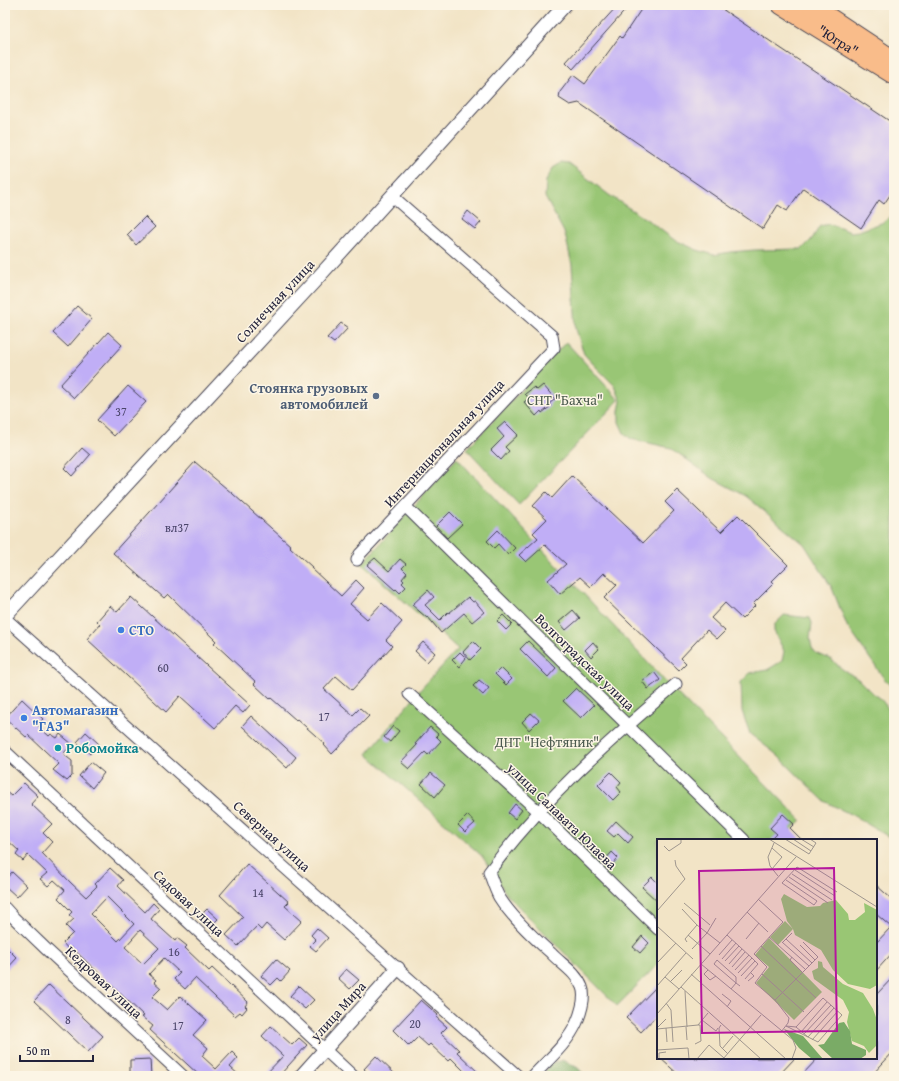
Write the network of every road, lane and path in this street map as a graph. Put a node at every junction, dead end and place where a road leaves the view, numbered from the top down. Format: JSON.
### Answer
{"nodes":[{"id":1,"x":565,"y":5,"type":"edge"},
{"id":2,"x":782,"y":5,"type":"edge"},
{"id":3,"x":811,"y":5,"type":"edge"},
{"id":4,"x":894,"y":60,"type":"edge"},
{"id":5,"x":894,"y":75,"type":"edge"},
{"id":6,"x":392,"y":196,"type":"junction"},
{"id":7,"x":405,"y":506,"type":"junction"},
{"id":8,"x":357,"y":560,"type":"dead end"},
{"id":9,"x":5,"y":617,"type":"edge"},
{"id":10,"x":676,"y":684,"type":"dead end"},
{"id":11,"x":408,"y":694,"type":"dead end"},
{"id":12,"x":628,"y":725,"type":"junction"},
{"id":13,"x":5,"y":751,"type":"edge"},
{"id":14,"x":538,"y":811,"type":"junction"},
{"id":15,"x":743,"y":839,"type":"edge"},
{"id":16,"x":5,"y":908,"type":"edge"},
{"id":17,"x":657,"y":928,"type":"edge"},
{"id":18,"x":398,"y":968,"type":"junction"},
{"id":19,"x":325,"y":1050,"type":"junction"},
{"id":20,"x":183,"y":1076,"type":"edge"},
{"id":21,"x":302,"y":1076,"type":"edge"},
{"id":22,"x":353,"y":1076,"type":"edge"},
{"id":23,"x":518,"y":1076,"type":"edge"},
{"id":24,"x":532,"y":1076,"type":"edge"}],
"edges":[{"from":1,"to":6,"type":"street","name":"Солнечная улица"},
{"from":2,"to":5,"type":"highway","name":"\"Югра\""},
{"from":3,"to":4,"type":"highway","name":"\"Югра\""},
{"from":6,"to":7,"type":"street","name":"Интернациональная улица"},
{"from":6,"to":9,"type":"street","name":"Солнечная улица"},
{"from":7,"to":8,"type":"street","name":"Интернациональная улица"},
{"from":7,"to":12,"type":"street","name":"Волгоградская улица"},
{"from":9,"to":18,"type":"street","name":"Северная улица"},
{"from":10,"to":12,"type":"street"},
{"from":11,"to":14,"type":"street","name":"улица Салавата Юлаева"},
{"from":12,"to":14,"type":"street"},
{"from":12,"to":15,"type":"street","name":"Волгоградская улица"},
{"from":13,"to":19,"type":"street","name":"Садовая улица"},
{"from":14,"to":17,"type":"street","name":"улица Салавата Юлаева"},
{"from":14,"to":24,"type":"street"},
{"from":16,"to":20,"type":"street","name":"Кедровая улица"},
{"from":18,"to":19,"type":"street","name":"улица Мира"},
{"from":18,"to":23,"type":"street","name":"Северная улица"},
{"from":19,"to":21,"type":"street","name":"улица Мира"},
{"from":19,"to":22,"type":"street","name":"Садовая улица"}]}
